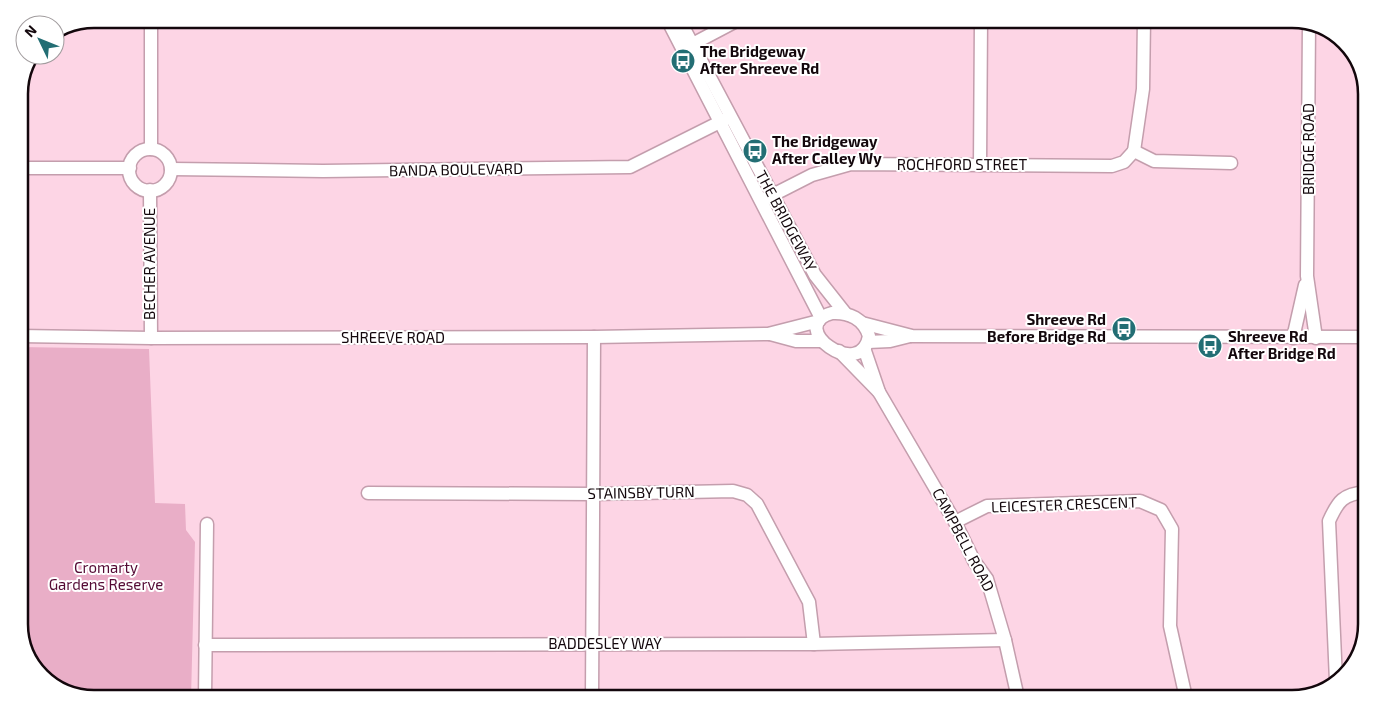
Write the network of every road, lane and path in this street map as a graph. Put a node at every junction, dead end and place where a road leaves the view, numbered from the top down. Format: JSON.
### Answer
{"nodes":[{"id":1,"x":151,"y":28,"type":"edge"},
{"id":2,"x":674,"y":28,"type":"edge"},
{"id":3,"x":682,"y":28,"type":"edge"},
{"id":4,"x":723,"y":28,"type":"edge"},
{"id":5,"x":981,"y":28,"type":"edge"},
{"id":6,"x":1144,"y":28,"type":"edge"},
{"id":7,"x":1309,"y":30,"type":"edge"},
{"id":8,"x":688,"y":47,"type":"junction"},
{"id":9,"x":725,"y":119,"type":"junction"},
{"id":10,"x":150,"y":149,"type":"junction"},
{"id":11,"x":1134,"y":151,"type":"junction"},
{"id":12,"x":1231,"y":164,"type":"dead end"},
{"id":13,"x":980,"y":166,"type":"junction"},
{"id":14,"x":28,"y":168,"type":"edge"},
{"id":15,"x":130,"y":168,"type":"junction"},
{"id":16,"x":171,"y":169,"type":"junction"},
{"id":17,"x":150,"y":190,"type":"junction"},
{"id":18,"x":767,"y":198,"type":"junction"},
{"id":19,"x":1308,"y":276,"type":"junction"},
{"id":20,"x":845,"y":313,"type":"junction"},
{"id":21,"x":820,"y":319,"type":"junction"},
{"id":22,"x":862,"y":323,"type":"junction"},
{"id":23,"x":768,"y":334,"type":"junction"},
{"id":24,"x":28,"y":336,"type":"edge"},
{"id":25,"x":912,"y":336,"type":"junction"},
{"id":26,"x":594,"y":337,"type":"junction"},
{"id":27,"x":1357,"y":337,"type":"edge"},
{"id":28,"x":151,"y":338,"type":"junction"},
{"id":29,"x":1293,"y":338,"type":"junction"},
{"id":30,"x":1316,"y":338,"type":"junction"},
{"id":31,"x":821,"y":341,"type":"junction"},
{"id":32,"x":866,"y":345,"type":"junction"},
{"id":33,"x":839,"y":351,"type":"junction"},
{"id":34,"x":879,"y":392,"type":"junction"},
{"id":35,"x":368,"y":493,"type":"dead end"},
{"id":36,"x":1358,"y":493,"type":"edge"},
{"id":37,"x":593,"y":494,"type":"junction"},
{"id":38,"x":955,"y":522,"type":"junction"},
{"id":39,"x":207,"y":524,"type":"dead end"},
{"id":40,"x":1005,"y":640,"type":"junction"},
{"id":41,"x":592,"y":644,"type":"junction"},
{"id":42,"x":814,"y":644,"type":"junction"},
{"id":43,"x":205,"y":645,"type":"junction"},
{"id":44,"x":1336,"y":672,"type":"edge"},
{"id":45,"x":205,"y":690,"type":"edge"},
{"id":46,"x":592,"y":690,"type":"edge"},
{"id":47,"x":1016,"y":690,"type":"edge"},
{"id":48,"x":1184,"y":690,"type":"edge"}],
"edges":[{"from":1,"to":10,"type":"street"},
{"from":2,"to":8,"type":"street","name":"THE BRIDGEWAY"},
{"from":3,"to":8,"type":"street","name":"THE BRIDGEWAY"},
{"from":4,"to":8,"type":"street"},
{"from":5,"to":13,"type":"street"},
{"from":6,"to":11,"type":"street"},
{"from":7,"to":19,"type":"street","name":"BRIDGE ROAD"},
{"from":8,"to":9,"type":"street","name":"THE BRIDGEWAY"},
{"from":9,"to":16,"type":"street","name":"BANDA BOULEVARD"},
{"from":9,"to":18,"type":"street","name":"THE BRIDGEWAY"},
{"from":10,"to":15,"type":"street"},
{"from":10,"to":16,"type":"street"},
{"from":11,"to":12,"type":"street"},
{"from":11,"to":13,"type":"street","name":"ROCHFORD STREET"},
{"from":13,"to":18,"type":"street","name":"ROCHFORD STREET"},
{"from":14,"to":15,"type":"street"},
{"from":15,"to":17,"type":"street"},
{"from":16,"to":17,"type":"street"},
{"from":17,"to":28,"type":"street","name":"BECHER AVENUE"},
{"from":18,"to":20,"type":"street","name":"THE BRIDGEWAY"},
{"from":18,"to":21,"type":"street","name":"THE BRIDGEWAY"},
{"from":19,"to":29,"type":"street","name":"BRIDGE ROAD"},
{"from":19,"to":30,"type":"street","name":"BRIDGE ROAD"},
{"from":20,"to":21,"type":"street","name":"SHREEVE ROAD"},
{"from":20,"to":22,"type":"street"},
{"from":21,"to":23,"type":"street","name":"SHREEVE ROAD"},
{"from":21,"to":31,"type":"street"},
{"from":22,"to":25,"type":"street"},
{"from":22,"to":32,"type":"street"},
{"from":23,"to":26,"type":"street","name":"SHREEVE ROAD"},
{"from":23,"to":31,"type":"street","name":"SHREEVE ROAD"},
{"from":24,"to":28,"type":"street","name":"SHREEVE ROAD"},
{"from":25,"to":29,"type":"street"},
{"from":25,"to":32,"type":"street"},
{"from":26,"to":28,"type":"street","name":"SHREEVE ROAD"},
{"from":26,"to":37,"type":"street"},
{"from":27,"to":30,"type":"street"},
{"from":29,"to":30,"type":"street"},
{"from":31,"to":33,"type":"street","name":"SHREEVE ROAD"},
{"from":32,"to":33,"type":"street"},
{"from":32,"to":34,"type":"street","name":"CAMPBELL ROAD"},
{"from":33,"to":34,"type":"street","name":"CAMPBELL ROAD"},
{"from":34,"to":38,"type":"street","name":"CAMPBELL ROAD"},
{"from":35,"to":37,"type":"street","name":"STAINSBY TURN"},
{"from":36,"to":44,"type":"street"},
{"from":37,"to":41,"type":"street"},
{"from":37,"to":42,"type":"street","name":"STAINSBY TURN"},
{"from":38,"to":40,"type":"street","name":"CAMPBELL ROAD"},
{"from":38,"to":48,"type":"street","name":"LEICESTER CRESCENT"},
{"from":39,"to":43,"type":"street"},
{"from":40,"to":42,"type":"street","name":"BADDESLEY WAY"},
{"from":40,"to":47,"type":"street","name":"CAMPBELL ROAD"},
{"from":41,"to":42,"type":"street","name":"BADDESLEY WAY"},
{"from":41,"to":43,"type":"street","name":"BADDESLEY WAY"},
{"from":41,"to":46,"type":"street"},
{"from":43,"to":45,"type":"street"}]}
